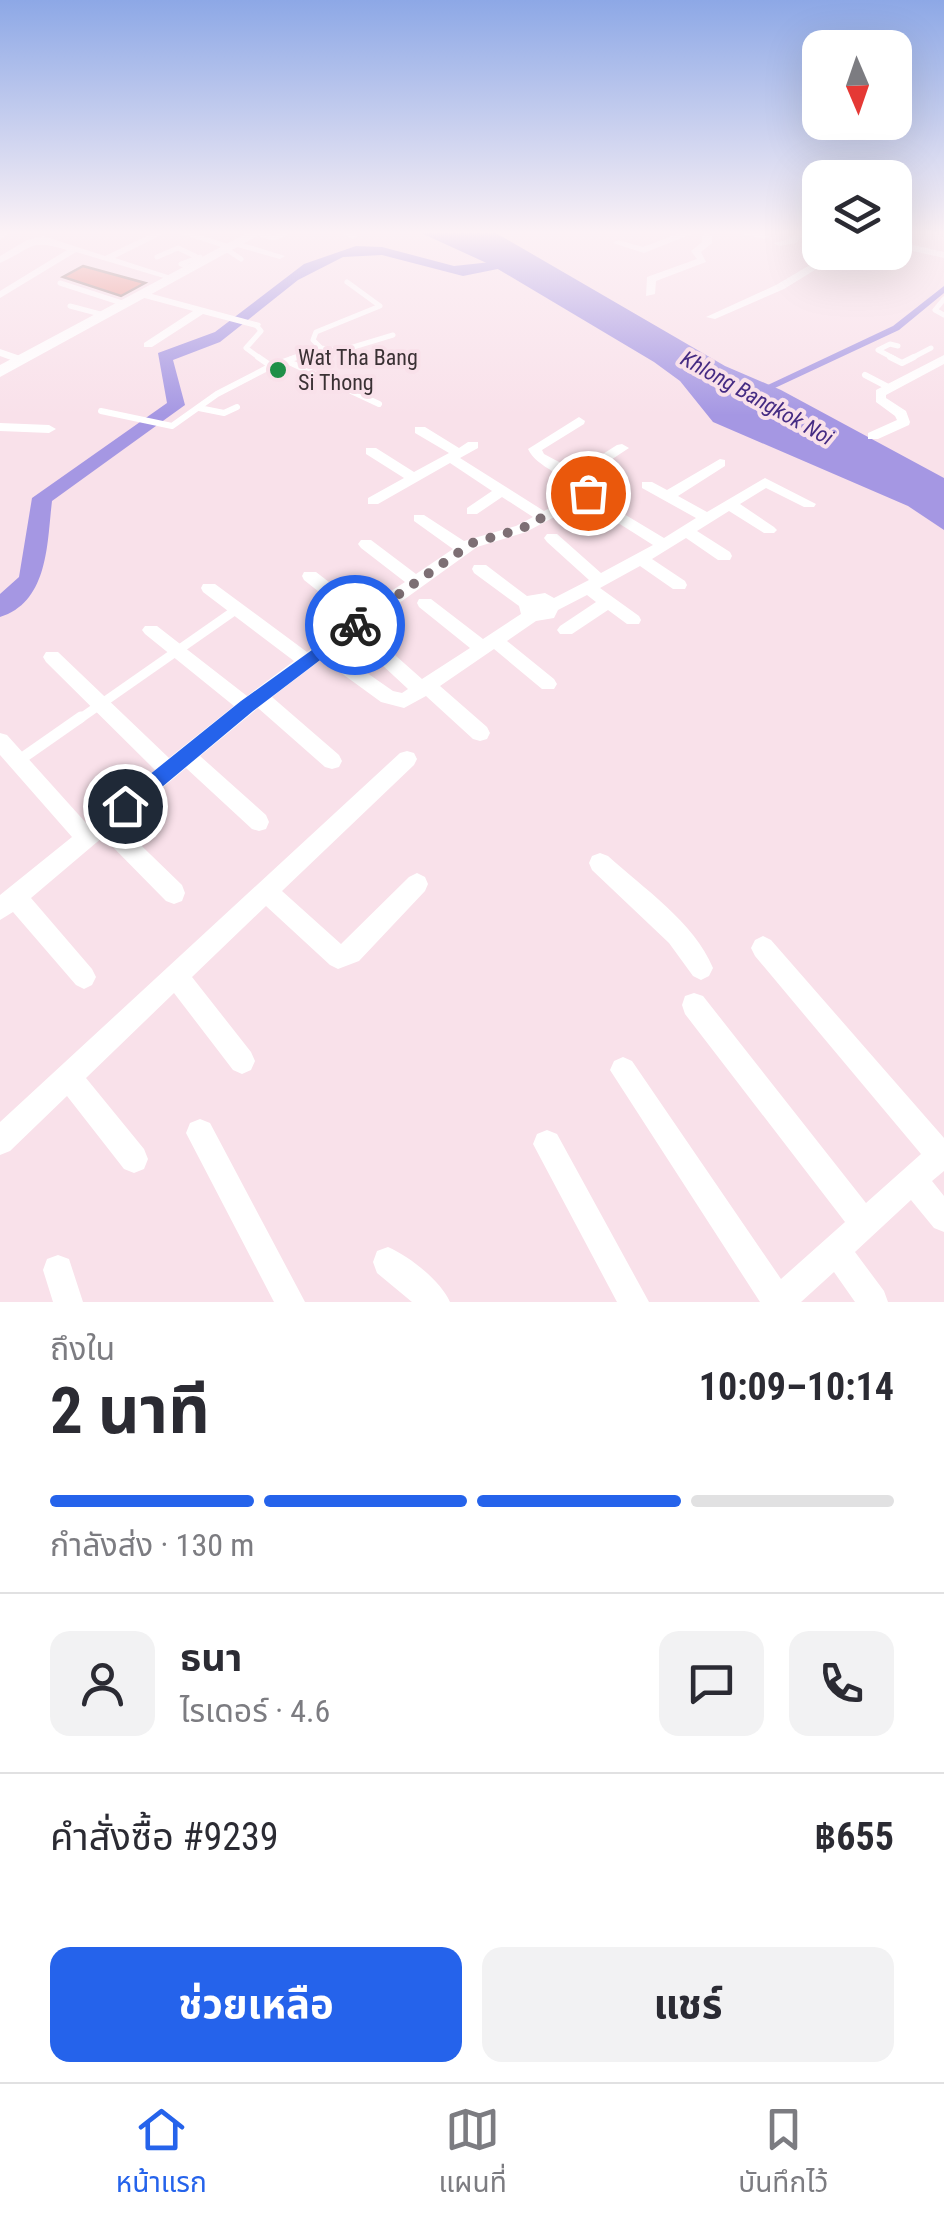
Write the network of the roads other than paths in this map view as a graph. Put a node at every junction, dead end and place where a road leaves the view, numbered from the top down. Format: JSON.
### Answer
{"nodes":[{"id":1,"x":94,"y":294,"type":"edge"},
{"id":2,"x":141,"y":294,"type":"joint"},
{"id":3,"x":363,"y":294,"type":"edge"},
{"id":4,"x":764,"y":294,"type":"edge"},
{"id":5,"x":944,"y":300,"type":"edge"},
{"id":6,"x":124,"y":304,"type":"junction"},
{"id":7,"x":70,"y":306,"type":"dead end"},
{"id":8,"x":202,"y":310,"type":"junction"},
{"id":9,"x":104,"y":315,"type":"junction"},
{"id":10,"x":944,"y":315,"type":"edge"},
{"id":11,"x":711,"y":317,"type":"dead end"},
{"id":12,"x":253,"y":324,"type":"joint"},
{"id":13,"x":393,"y":335,"type":"dead end"},
{"id":14,"x":148,"y":345,"type":"dead end"},
{"id":15,"x":898,"y":346,"type":"dead end"},
{"id":16,"x":321,"y":348,"type":"junction"},
{"id":17,"x":931,"y":348,"type":"dead end"},
{"id":18,"x":0,"y":352,"type":"edge"},
{"id":19,"x":944,"y":359,"type":"edge"},
{"id":20,"x":22,"y":360,"type":"junction"},
{"id":21,"x":286,"y":361,"type":"junction"},
{"id":22,"x":902,"y":363,"type":"junction"},
{"id":23,"x":271,"y":366,"type":"junction"},
{"id":24,"x":0,"y":372,"type":"edge"},
{"id":25,"x":920,"y":372,"type":"junction"},
{"id":26,"x":865,"y":375,"type":"dead end"},
{"id":27,"x":890,"y":388,"type":"junction"},
{"id":28,"x":380,"y":404,"type":"dead end"},
{"id":29,"x":237,"y":406,"type":"dead end"},
{"id":30,"x":198,"y":408,"type":"junction"},
{"id":31,"x":101,"y":411,"type":"dead end"},
{"id":32,"x":579,"y":421,"type":"dead end"},
{"id":33,"x":0,"y":427,"type":"edge"},
{"id":34,"x":49,"y":429,"type":"dead end"},
{"id":35,"x":420,"y":430,"type":"dead end"},
{"id":36,"x":872,"y":436,"type":"dead end"},
{"id":37,"x":472,"y":445,"type":"dead end"},
{"id":38,"x":622,"y":448,"type":"dead end"},
{"id":39,"x":371,"y":451,"type":"dead end"},
{"id":40,"x":454,"y":455,"type":"junction"},
{"id":41,"x":720,"y":463,"type":"dead end"},
{"id":42,"x":414,"y":478,"type":"junction"},
{"id":43,"x":576,"y":478,"type":"junction"},
{"id":44,"x":647,"y":485,"type":"dead end"},
{"id":45,"x":503,"y":490,"type":"junction"},
{"id":46,"x":668,"y":496,"type":"junction"},
{"id":47,"x":373,"y":501,"type":"dead end"},
{"id":48,"x":729,"y":504,"type":"junction"},
{"id":49,"x":809,"y":504,"type":"dead end"},
{"id":50,"x":472,"y":511,"type":"dead end"},
{"id":51,"x":609,"y":511,"type":"dead end"},
{"id":52,"x":419,"y":518,"type":"dead end"},
{"id":53,"x":545,"y":518,"type":"junction"},
{"id":54,"x":707,"y":518,"type":"junction"},
{"id":55,"x":769,"y":530,"type":"dead end"},
{"id":56,"x":688,"y":532,"type":"junction"},
{"id":57,"x":552,"y":538,"type":"dead end"},
{"id":58,"x":366,"y":544,"type":"dead end"},
{"id":59,"x":664,"y":545,"type":"junction"},
{"id":60,"x":464,"y":549,"type":"junction"},
{"id":61,"x":724,"y":556,"type":"dead end"},
{"id":62,"x":641,"y":559,"type":"junction"},
{"id":63,"x":480,"y":570,"type":"dead end"},
{"id":64,"x":310,"y":576,"type":"dead end"},
{"id":65,"x":416,"y":582,"type":"junction"},
{"id":66,"x":594,"y":584,"type":"junction"},
{"id":67,"x":679,"y":585,"type":"dead end"},
{"id":68,"x":208,"y":588,"type":"dead end"},
{"id":69,"x":608,"y":602,"type":"junction"},
{"id":70,"x":425,"y":603,"type":"dead end"},
{"id":71,"x":237,"y":609,"type":"junction"},
{"id":72,"x":530,"y":609,"type":"junction"},
{"id":73,"x":364,"y":618,"type":"junction"},
{"id":74,"x":634,"y":620,"type":"dead end"},
{"id":75,"x":151,"y":630,"type":"dead end"},
{"id":76,"x":566,"y":630,"type":"dead end"},
{"id":77,"x":489,"y":644,"type":"junction"},
{"id":78,"x":372,"y":645,"type":"dead end"},
{"id":79,"x":178,"y":651,"type":"junction"},
{"id":80,"x":315,"y":656,"type":"junction"},
{"id":81,"x":52,"y":657,"type":"dead end"},
{"id":82,"x":548,"y":684,"type":"dead end"},
{"id":83,"x":423,"y":687,"type":"junction"},
{"id":84,"x":253,"y":702,"type":"junction"},
{"id":85,"x":100,"y":705,"type":"junction"},
{"id":86,"x":480,"y":733,"type":"dead end"},
{"id":87,"x":0,"y":740,"type":"edge"},
{"id":88,"x":187,"y":756,"type":"junction"},
{"id":89,"x":406,"y":759,"type":"dead end"},
{"id":90,"x":18,"y":761,"type":"junction"},
{"id":91,"x":332,"y":761,"type":"dead end"},
{"id":92,"x":168,"y":770,"type":"junction"},
{"id":93,"x":260,"y":822,"type":"dead end"},
{"id":94,"x":96,"y":832,"type":"junction"},
{"id":95,"x":600,"y":864,"type":"dead end"},
{"id":96,"x":417,"y":884,"type":"dead end"},
{"id":97,"x":266,"y":892,"type":"junction"},
{"id":98,"x":174,"y":893,"type":"dead end"},
{"id":99,"x":8,"y":903,"type":"edge"},
{"id":100,"x":763,"y":948,"type":"dead end"},
{"id":101,"x":701,"y":968,"type":"dead end"},
{"id":102,"x":176,"y":976,"type":"junction"},
{"id":103,"x":84,"y":977,"type":"dead end"},
{"id":104,"x":694,"y":1005,"type":"dead end"},
{"id":105,"x":242,"y":1061,"type":"dead end"},
{"id":106,"x":623,"y":1070,"type":"dead end"},
{"id":107,"x":68,"y":1077,"type":"junction"},
{"id":108,"x":200,"y":1132,"type":"dead end"},
{"id":109,"x":0,"y":1141,"type":"edge"},
{"id":110,"x":546,"y":1144,"type":"dead end"},
{"id":111,"x":942,"y":1154,"type":"edge"},
{"id":112,"x":134,"y":1159,"type":"dead end"},
{"id":113,"x":913,"y":1180,"type":"junction"},
{"id":114,"x":944,"y":1218,"type":"edge"},
{"id":115,"x":865,"y":1224,"type":"junction"},
{"id":116,"x":836,"y":1250,"type":"junction"},
{"id":117,"x":388,"y":1262,"type":"dead end"},
{"id":118,"x":58,"y":1270,"type":"dead end"},
{"id":119,"x":68,"y":1302,"type":"edge"},
{"id":120,"x":290,"y":1302,"type":"edge"},
{"id":121,"x":434,"y":1302,"type":"edge"},
{"id":122,"x":634,"y":1302,"type":"edge"},
{"id":123,"x":873,"y":1302,"type":"edge"}],
"edges":[{"from":1,"to":6,"type":"lane"},
{"from":2,"to":6,"type":"main road"},
{"from":2,"to":8,"type":"street"},
{"from":3,"to":16,"type":"lane"},
{"from":4,"to":11,"type":"street"},
{"from":5,"to":10,"type":"lane"},
{"from":6,"to":9,"type":"main road"},
{"from":7,"to":9,"type":"lane"},
{"from":8,"to":12,"type":"street"},
{"from":8,"to":14,"type":"street"},
{"from":9,"to":20,"type":"main road"},
{"from":12,"to":23,"type":"lane"},
{"from":13,"to":16,"type":"lane"},
{"from":15,"to":22,"type":"lane"},
{"from":16,"to":21,"type":"lane"},
{"from":17,"to":22,"type":"lane"},
{"from":18,"to":20,"type":"street"},
{"from":19,"to":25,"type":"street"},
{"from":20,"to":24,"type":"main road"},
{"from":21,"to":23,"type":"lane"},
{"from":21,"to":28,"type":"lane"},
{"from":22,"to":25,"type":"lane"},
{"from":23,"to":30,"type":"lane"},
{"from":25,"to":27,"type":"street"},
{"from":26,"to":27,"type":"lane"},
{"from":27,"to":36,"type":"street"},
{"from":29,"to":30,"type":"lane"},
{"from":30,"to":31,"type":"lane"},
{"from":32,"to":43,"type":"street"},
{"from":33,"to":34,"type":"street"},
{"from":35,"to":40,"type":"street"},
{"from":37,"to":40,"type":"street"},
{"from":38,"to":43,"type":"street"},
{"from":39,"to":42,"type":"street"},
{"from":40,"to":42,"type":"street"},
{"from":40,"to":45,"type":"street"},
{"from":41,"to":46,"type":"street"},
{"from":42,"to":47,"type":"street"},
{"from":43,"to":53,"type":"street"},
{"from":44,"to":46,"type":"street"},
{"from":45,"to":50,"type":"street"},
{"from":45,"to":53,"type":"street"},
{"from":46,"to":54,"type":"street"},
{"from":48,"to":49,"type":"street"},
{"from":48,"to":54,"type":"street"},
{"from":48,"to":55,"type":"street"},
{"from":51,"to":59,"type":"street"},
{"from":52,"to":60,"type":"street"},
{"from":53,"to":60,"type":"street"},
{"from":54,"to":56,"type":"street"},
{"from":56,"to":59,"type":"street"},
{"from":56,"to":61,"type":"street"},
{"from":57,"to":66,"type":"street"},
{"from":58,"to":65,"type":"street"},
{"from":59,"to":62,"type":"street"},
{"from":60,"to":65,"type":"street"},
{"from":62,"to":66,"type":"street"},
{"from":62,"to":67,"type":"street"},
{"from":63,"to":72,"type":"street"},
{"from":64,"to":73,"type":"street"},
{"from":65,"to":73,"type":"street"},
{"from":66,"to":69,"type":"street"},
{"from":66,"to":72,"type":"street"},
{"from":68,"to":71,"type":"street"},
{"from":69,"to":74,"type":"street"},
{"from":69,"to":76,"type":"street"},
{"from":70,"to":77,"type":"street"},
{"from":71,"to":79,"type":"lane"},
{"from":71,"to":80,"type":"street"},
{"from":72,"to":77,"type":"street"},
{"from":73,"to":80,"type":"street"},
{"from":75,"to":79,"type":"street"},
{"from":77,"to":82,"type":"street"},
{"from":77,"to":83,"type":"street"},
{"from":78,"to":83,"type":"street"},
{"from":79,"to":84,"type":"street"},
{"from":79,"to":85,"type":"lane"},
{"from":80,"to":83,"type":"street"},
{"from":80,"to":84,"type":"street"},
{"from":81,"to":85,"type":"street"},
{"from":83,"to":86,"type":"street"},
{"from":84,"to":88,"type":"street"},
{"from":84,"to":91,"type":"street"},
{"from":85,"to":90,"type":"lane"},
{"from":85,"to":92,"type":"street"},
{"from":87,"to":90,"type":"street"},
{"from":88,"to":92,"type":"street"},
{"from":88,"to":93,"type":"street"},
{"from":89,"to":97,"type":"street"},
{"from":90,"to":94,"type":"street"},
{"from":92,"to":94,"type":"street"},
{"from":94,"to":98,"type":"street"},
{"from":94,"to":99,"type":"street"},
{"from":95,"to":101,"type":"street"},
{"from":96,"to":97,"type":"street"},
{"from":97,"to":102,"type":"street"},
{"from":99,"to":103,"type":"street"},
{"from":100,"to":111,"type":"street"},
{"from":102,"to":105,"type":"street"},
{"from":102,"to":107,"type":"street"},
{"from":104,"to":115,"type":"street"},
{"from":106,"to":116,"type":"street"},
{"from":107,"to":109,"type":"street"},
{"from":107,"to":112,"type":"street"},
{"from":108,"to":120,"type":"street"},
{"from":110,"to":122,"type":"street"},
{"from":111,"to":113,"type":"street"},
{"from":113,"to":114,"type":"street"},
{"from":113,"to":115,"type":"street"},
{"from":115,"to":116,"type":"street"},
{"from":116,"to":123,"type":"street"},
{"from":117,"to":121,"type":"street"},
{"from":118,"to":119,"type":"street"}]}
